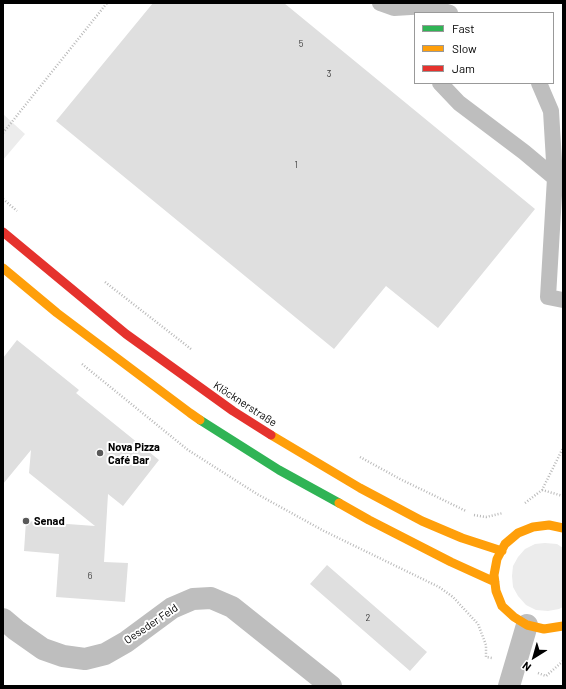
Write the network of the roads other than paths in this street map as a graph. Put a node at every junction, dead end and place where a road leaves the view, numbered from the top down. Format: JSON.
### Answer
{"nodes":[{"id":1,"x":380,"y":3,"type":"edge"},
{"id":2,"x":427,"y":7,"type":"edge"},
{"id":3,"x":446,"y":12,"type":"edge"},
{"id":4,"x":441,"y":84,"type":"edge"},
{"id":5,"x":539,"y":84,"type":"edge"},
{"id":6,"x":555,"y":178,"type":"junction"},
{"id":7,"x":3,"y":232,"type":"edge"},
{"id":8,"x":3,"y":268,"type":"edge"},
{"id":9,"x":563,"y":300,"type":"edge"},
{"id":10,"x":563,"y":528,"type":"edge"},
{"id":11,"x":502,"y":551,"type":"junction"},
{"id":12,"x":495,"y":582,"type":"junction"},
{"id":13,"x":3,"y":619,"type":"edge"},
{"id":14,"x":527,"y":626,"type":"junction"},
{"id":15,"x":563,"y":626,"type":"edge"},
{"id":16,"x":331,"y":686,"type":"edge"},
{"id":17,"x":509,"y":686,"type":"edge"}],
"edges":[{"from":1,"to":2,"type":"lane"},
{"from":2,"to":3,"type":"lane"},
{"from":4,"to":6,"type":"lane"},
{"from":5,"to":6,"type":"lane"},
{"from":6,"to":9,"type":"lane"},
{"from":7,"to":11,"type":"main road","name":"Klöcknerstraße"},
{"from":8,"to":12,"type":"main road"},
{"from":10,"to":11,"type":"main road"},
{"from":11,"to":12,"type":"main road"},
{"from":12,"to":14,"type":"main road"},
{"from":13,"to":16,"type":"street","name":"Oeseder Feld"},
{"from":14,"to":15,"type":"main road"},
{"from":14,"to":17,"type":"street"}]}
